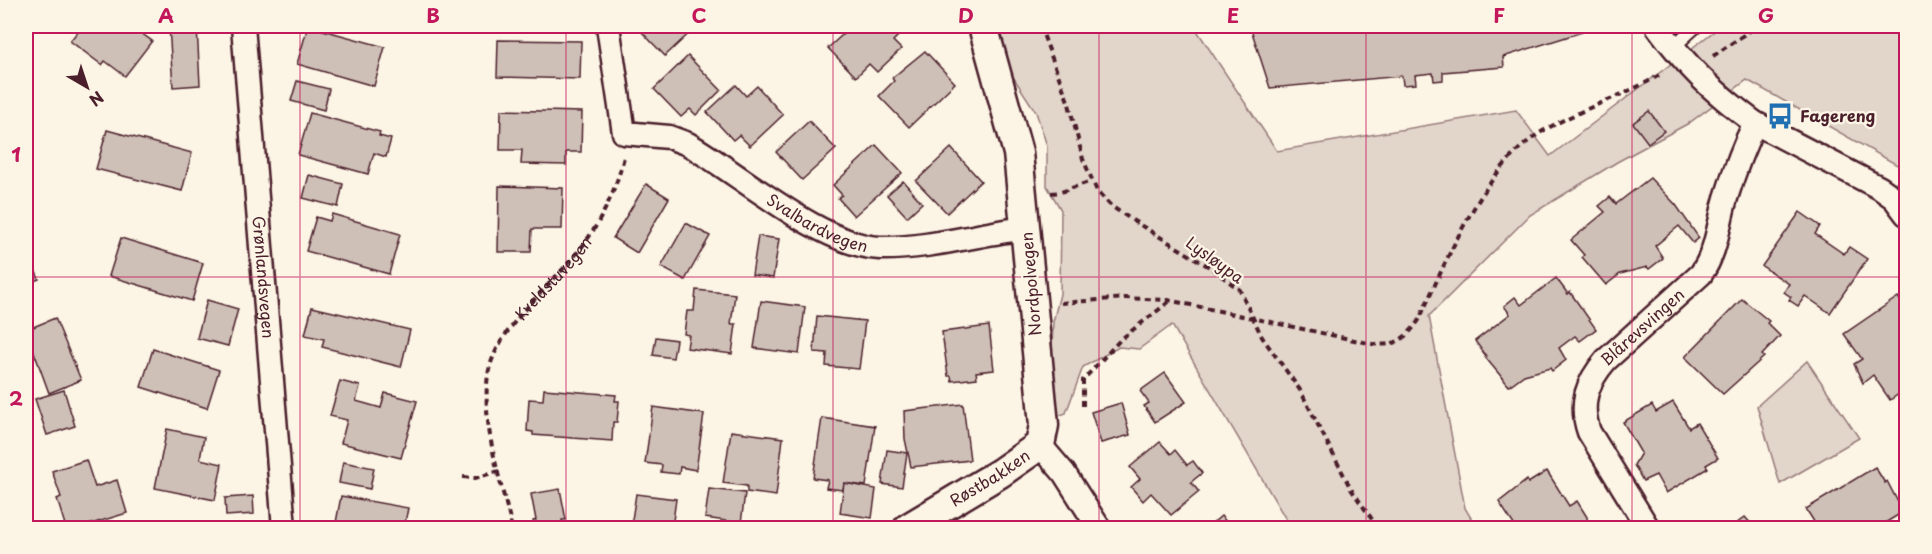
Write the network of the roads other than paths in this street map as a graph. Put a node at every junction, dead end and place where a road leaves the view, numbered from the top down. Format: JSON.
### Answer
{"nodes":[{"id":1,"x":243,"y":26,"type":"edge"},
{"id":2,"x":608,"y":26,"type":"edge"},
{"id":3,"x":983,"y":26,"type":"edge"},
{"id":4,"x":1657,"y":26,"type":"edge"},
{"id":5,"x":1696,"y":26,"type":"edge"},
{"id":6,"x":1673,"y":47,"type":"junction"},
{"id":7,"x":1755,"y":123,"type":"junction"},
{"id":8,"x":1906,"y":214,"type":"edge"},
{"id":9,"x":1026,"y":228,"type":"junction"},
{"id":10,"x":1040,"y":445,"type":"junction"},
{"id":11,"x":284,"y":528,"type":"edge"},
{"id":12,"x":908,"y":528,"type":"edge"},
{"id":13,"x":1099,"y":528,"type":"edge"},
{"id":14,"x":1648,"y":528,"type":"edge"}],
"edges":[{"from":1,"to":11,"type":"street","name":"Grønlandsvegen"},
{"from":2,"to":9,"type":"street","name":"Svalbardvegen"},
{"from":3,"to":9,"type":"street","name":"Nordpolvegen"},
{"from":4,"to":6,"type":"street"},
{"from":5,"to":6,"type":"lane"},
{"from":6,"to":7,"type":"street"},
{"from":7,"to":8,"type":"street"},
{"from":7,"to":14,"type":"street","name":"Blårevsvingen"},
{"from":9,"to":10,"type":"street","name":"Nordpolvegen"},
{"from":10,"to":12,"type":"street","name":"Røstbakken"},
{"from":10,"to":13,"type":"street"}]}
